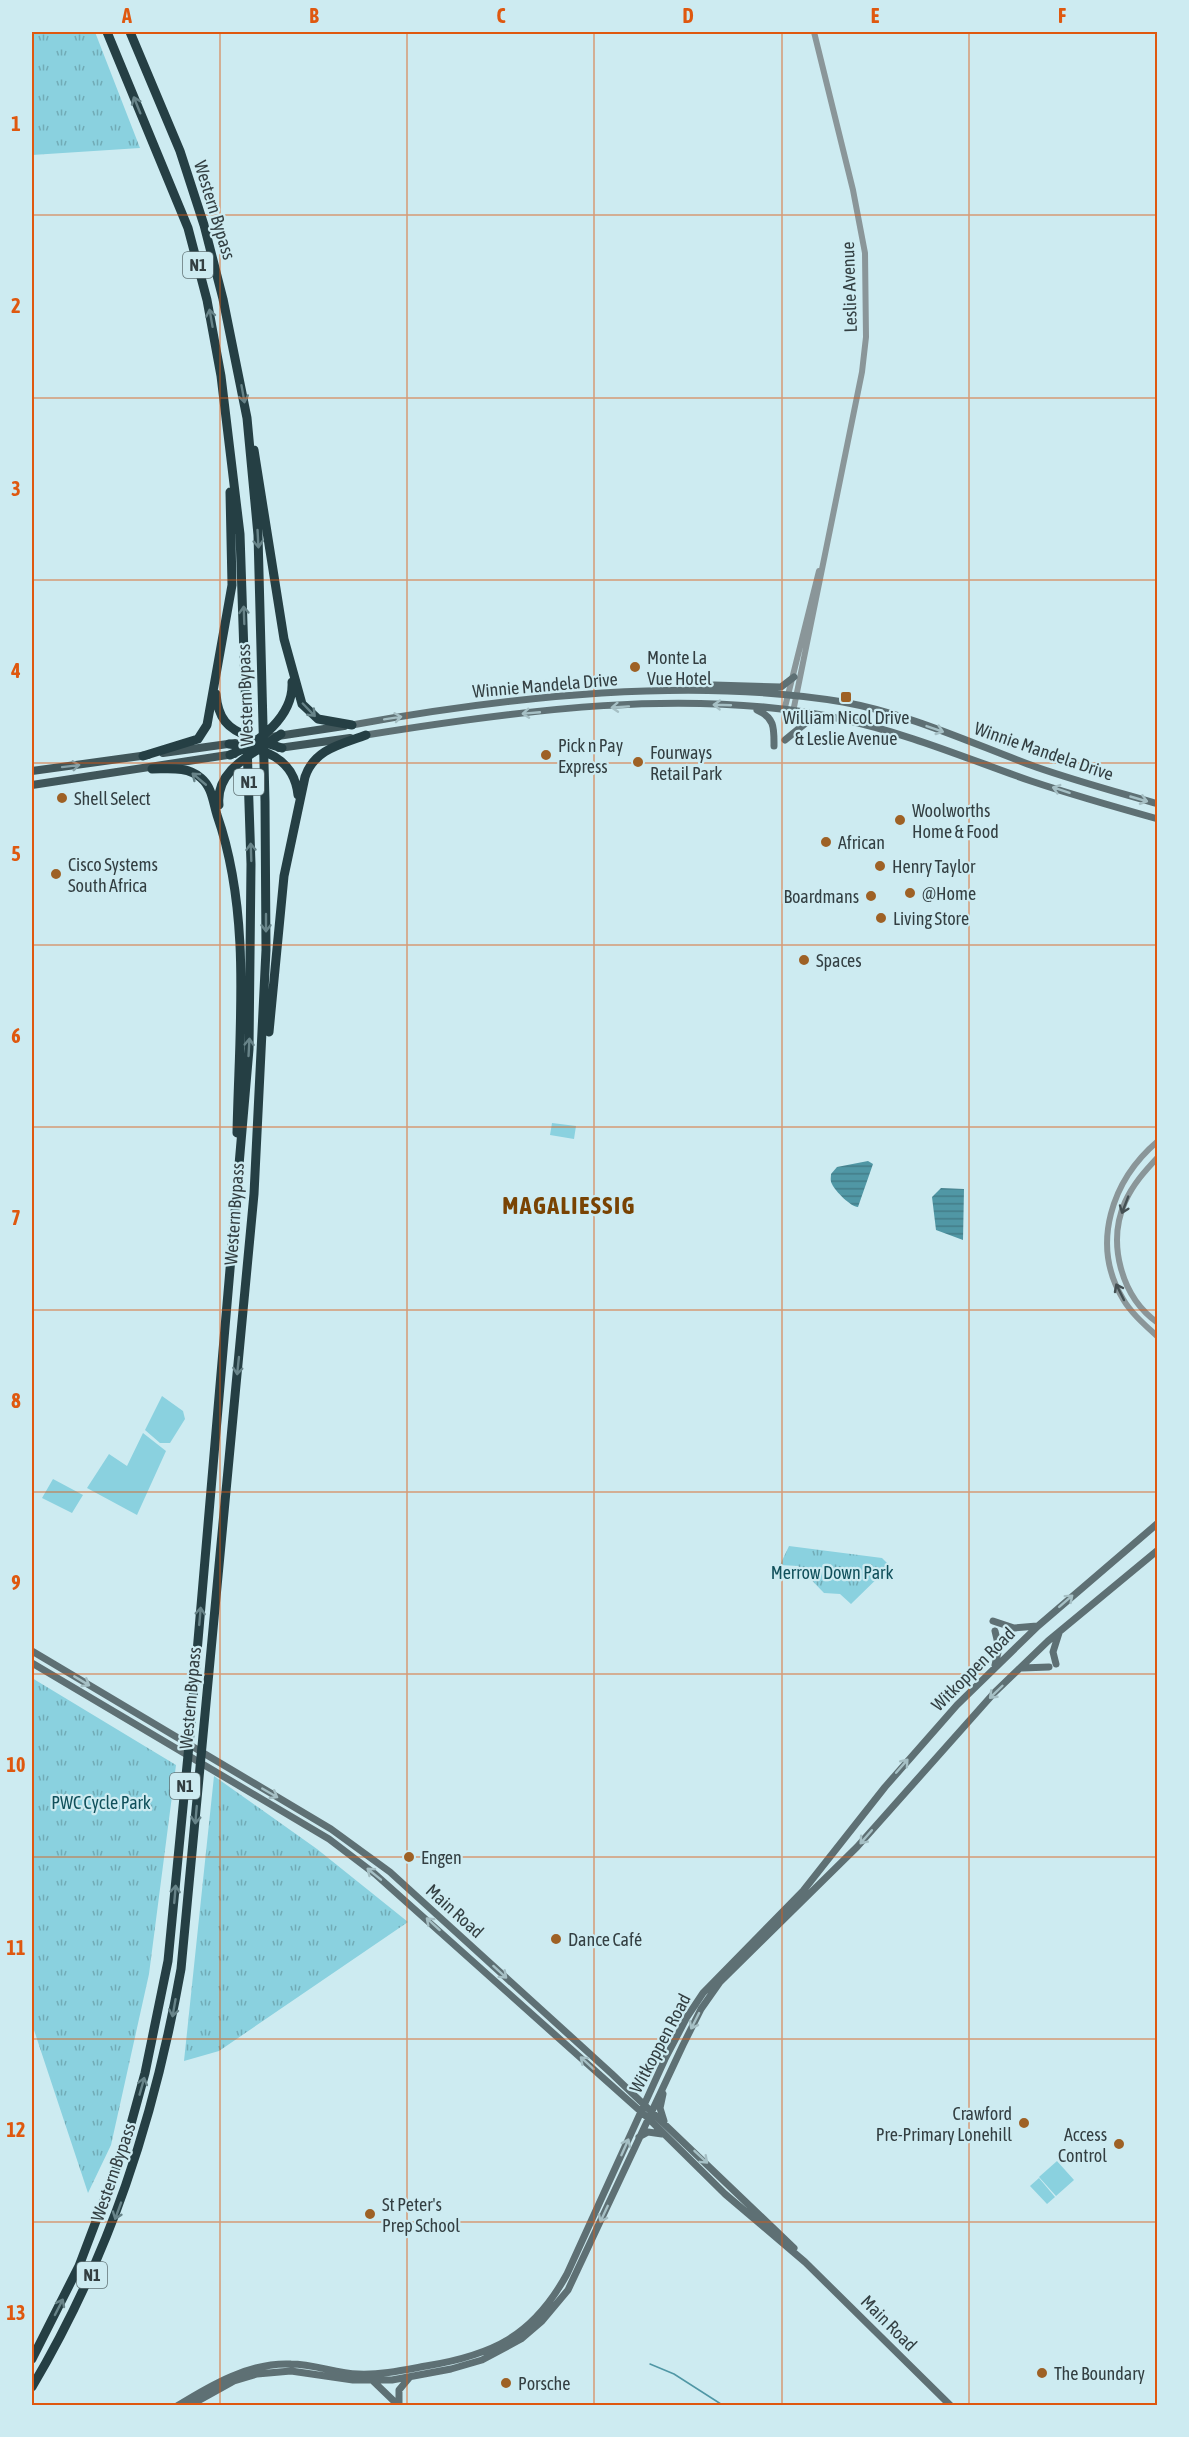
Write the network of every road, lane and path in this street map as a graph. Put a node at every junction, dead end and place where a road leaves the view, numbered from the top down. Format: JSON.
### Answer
{"nodes":[{"id":1,"x":107,"y":32,"type":"edge"},
{"id":2,"x":130,"y":32,"type":"edge"},
{"id":3,"x":814,"y":32,"type":"edge"},
{"id":4,"x":221,"y":376,"type":"junction"},
{"id":5,"x":247,"y":418,"type":"junction"},
{"id":6,"x":827,"y":544,"type":"junction"},
{"id":7,"x":291,"y":668,"type":"junction"},
{"id":8,"x":794,"y":677,"type":"junction"},
{"id":9,"x":215,"y":686,"type":"junction"},
{"id":10,"x":701,"y":690,"type":"junction"},
{"id":11,"x":793,"y":696,"type":"junction"},
{"id":12,"x":748,"y":706,"type":"junction"},
{"id":13,"x":784,"y":711,"type":"junction"},
{"id":14,"x":793,"y":712,"type":"junction"},
{"id":15,"x":862,"y":724,"type":"junction"},
{"id":16,"x":352,"y":725,"type":"junction"},
{"id":17,"x":281,"y":735,"type":"junction"},
{"id":18,"x":366,"y":735,"type":"junction"},
{"id":19,"x":256,"y":739,"type":"junction"},
{"id":20,"x":785,"y":740,"type":"dead end"},
{"id":21,"x":269,"y":743,"type":"junction"},
{"id":22,"x":229,"y":744,"type":"junction"},
{"id":23,"x":774,"y":746,"type":"dead end"},
{"id":24,"x":246,"y":747,"type":"junction"},
{"id":25,"x":282,"y":748,"type":"junction"},
{"id":26,"x":258,"y":750,"type":"junction"},
{"id":27,"x":230,"y":755,"type":"junction"},
{"id":28,"x":143,"y":756,"type":"junction"},
{"id":29,"x":152,"y":769,"type":"junction"},
{"id":30,"x":32,"y":771,"type":"edge"},
{"id":31,"x":32,"y":785,"type":"edge"},
{"id":32,"x":298,"y":803,"type":"junction"},
{"id":33,"x":1158,"y":804,"type":"edge"},
{"id":34,"x":1158,"y":819,"type":"edge"},
{"id":35,"x":220,"y":822,"type":"junction"},
{"id":36,"x":1158,"y":1140,"type":"edge"},
{"id":37,"x":1158,"y":1157,"type":"edge"},
{"id":38,"x":1158,"y":1168,"type":"edge"},
{"id":39,"x":1146,"y":1170,"type":"junction"},
{"id":40,"x":236,"y":1189,"type":"junction"},
{"id":41,"x":254,"y":1194,"type":"junction"},
{"id":42,"x":1158,"y":1323,"type":"edge"},
{"id":43,"x":1158,"y":1337,"type":"edge"},
{"id":44,"x":1158,"y":1523,"type":"edge"},
{"id":45,"x":1158,"y":1550,"type":"edge"},
{"id":46,"x":993,"y":1622,"type":"dead end"},
{"id":47,"x":1038,"y":1626,"type":"junction"},
{"id":48,"x":995,"y":1631,"type":"dead end"},
{"id":49,"x":1060,"y":1631,"type":"junction"},
{"id":50,"x":32,"y":1651,"type":"edge"},
{"id":51,"x":32,"y":1663,"type":"edge"},
{"id":52,"x":994,"y":1668,"type":"junction"},
{"id":53,"x":1021,"y":1668,"type":"junction"},
{"id":54,"x":667,"y":2077,"type":"junction"},
{"id":55,"x":644,"y":2104,"type":"junction"},
{"id":56,"x":640,"y":2112,"type":"junction"},
{"id":57,"x":649,"y":2114,"type":"junction"},
{"id":58,"x":665,"y":2123,"type":"junction"},
{"id":59,"x":666,"y":2137,"type":"junction"},
{"id":60,"x":639,"y":2138,"type":"junction"},
{"id":61,"x":805,"y":2262,"type":"junction"},
{"id":62,"x":559,"y":2296,"type":"junction"},
{"id":63,"x":551,"y":2306,"type":"junction"},
{"id":64,"x":32,"y":2359,"type":"edge"},
{"id":65,"x":420,"y":2375,"type":"junction"},
{"id":66,"x":373,"y":2381,"type":"junction"},
{"id":67,"x":32,"y":2387,"type":"edge"},
{"id":68,"x":177,"y":2406,"type":"edge"},
{"id":69,"x":189,"y":2406,"type":"edge"},
{"id":70,"x":399,"y":2406,"type":"edge"},
{"id":71,"x":951,"y":2406,"type":"edge"}],
"edges":[{"from":4,"to":1,"type":"highway","name":"Western Bypass","number":"N1","one_way":true},
{"from":2,"to":5,"type":"highway","name":"Western Bypass","number":"N1","one_way":true},
{"from":3,"to":6,"type":"street","name":"Leslie Avenue"},
{"from":4,"to":9,"type":"highway"},
{"from":40,"to":4,"type":"highway","name":"Western Bypass","number":"N1","one_way":true},
{"from":5,"to":7,"type":"highway"},
{"from":5,"to":41,"type":"highway","name":"Western Bypass","number":"N1","one_way":true},
{"from":6,"to":8,"type":"street","name":"Leslie Avenue"},
{"from":6,"to":11,"type":"street","name":"Leslie Avenue"},
{"from":7,"to":16,"type":"highway","one_way":true},
{"from":7,"to":19,"type":"highway"},
{"from":8,"to":10,"type":"main road"},
{"from":8,"to":11,"type":"street","name":"Leslie Avenue"},
{"from":9,"to":19,"type":"highway"},
{"from":9,"to":28,"type":"highway"},
{"from":10,"to":11,"type":"main road","name":"Winnie Mandela Drive"},
{"from":16,"to":10,"type":"main road","name":"Winnie Mandela Drive","one_way":true},
{"from":11,"to":13,"type":"street","name":"Leslie Avenue"},
{"from":11,"to":14,"type":"street","name":"Leslie Avenue"},
{"from":11,"to":33,"type":"main road","name":"Winnie Mandela Drive","one_way":true},
{"from":12,"to":13,"type":"main road","name":"Winnie Mandela Drive"},
{"from":12,"to":18,"type":"main road","name":"Winnie Mandela Drive","one_way":true},
{"from":12,"to":23,"type":"main road"},
{"from":13,"to":14,"type":"main road","name":"Winnie Mandela Drive"},
{"from":14,"to":15,"type":"main road","name":"Winnie Mandela Drive"},
{"from":15,"to":20,"type":"main road"},
{"from":34,"to":15,"type":"main road","name":"Winnie Mandela Drive","one_way":true},
{"from":16,"to":17,"type":"main road","name":"Winnie Mandela Drive"},
{"from":17,"to":19,"type":"main road","name":"Winnie Mandela Drive"},
{"from":17,"to":21,"type":"highway"},
{"from":18,"to":25,"type":"main road","name":"Winnie Mandela Drive"},
{"from":18,"to":32,"type":"highway"},
{"from":19,"to":21,"type":"highway"},
{"from":19,"to":22,"type":"main road","name":"Winnie Mandela Drive"},
{"from":19,"to":24,"type":"highway"},
{"from":21,"to":25,"type":"highway"},
{"from":21,"to":26,"type":"highway"},
{"from":22,"to":24,"type":"highway"},
{"from":22,"to":28,"type":"main road","name":"Winnie Mandela Drive"},
{"from":24,"to":26,"type":"highway"},
{"from":24,"to":27,"type":"highway"},
{"from":25,"to":26,"type":"main road","name":"Winnie Mandela Drive"},
{"from":26,"to":27,"type":"main road","name":"Winnie Mandela Drive"},
{"from":26,"to":32,"type":"highway"},
{"from":26,"to":35,"type":"highway"},
{"from":27,"to":29,"type":"main road","name":"Winnie Mandela Drive"},
{"from":30,"to":28,"type":"main road","name":"Winnie Mandela Drive","one_way":true},
{"from":29,"to":31,"type":"main road","name":"Winnie Mandela Drive"},
{"from":35,"to":29,"type":"highway","one_way":true},
{"from":32,"to":41,"type":"highway"},
{"from":35,"to":40,"type":"highway"},
{"from":43,"to":36,"type":"street","one_way":true},
{"from":37,"to":39,"type":"street"},
{"from":38,"to":39,"type":"street"},
{"from":39,"to":42,"type":"street","one_way":true},
{"from":64,"to":40,"type":"highway","name":"Western Bypass","number":"N1","one_way":true},
{"from":41,"to":67,"type":"highway","name":"Western Bypass","number":"N1","one_way":true},
{"from":47,"to":44,"type":"main road","name":"Witkoppen Road","one_way":true},
{"from":45,"to":49,"type":"main road","name":"Witkoppen Road"},
{"from":46,"to":47,"type":"main road"},
{"from":47,"to":52,"type":"main road","name":"Witkoppen Road"},
{"from":48,"to":52,"type":"main road"},
{"from":49,"to":53,"type":"main road","name":"Witkoppen Road"},
{"from":49,"to":53,"type":"main road"},
{"from":50,"to":55,"type":"main road","name":"Main Road","one_way":true},
{"from":56,"to":51,"type":"main road","name":"Main Road","one_way":true},
{"from":55,"to":52,"type":"main road","name":"Witkoppen Road","one_way":true},
{"from":53,"to":54,"type":"main road","name":"Witkoppen Road","one_way":true},
{"from":54,"to":57,"type":"main road","name":"Witkoppen Road"},
{"from":54,"to":58,"type":"main road"},
{"from":55,"to":56,"type":"main road","name":"Witkoppen Road"},
{"from":55,"to":57,"type":"main road","name":"Main Road"},
{"from":56,"to":57,"type":"main road","name":"Main Road"},
{"from":62,"to":56,"type":"main road","name":"Witkoppen Road","one_way":true},
{"from":57,"to":58,"type":"main road","name":"Main Road"},
{"from":57,"to":59,"type":"main road","name":"Main Road"},
{"from":57,"to":60,"type":"main road","name":"Witkoppen Road"},
{"from":58,"to":61,"type":"main road","name":"Main Road","one_way":true},
{"from":59,"to":60,"type":"main road"},
{"from":59,"to":61,"type":"main road","name":"Main Road"},
{"from":60,"to":62,"type":"main road","name":"Witkoppen Road","one_way":true},
{"from":61,"to":71,"type":"main road","name":"Main Road"},
{"from":62,"to":63,"type":"main road","name":"Witkoppen Road"},
{"from":63,"to":65,"type":"main road","name":"Witkoppen Road"},
{"from":63,"to":68,"type":"main road","name":"Witkoppen Road"},
{"from":65,"to":66,"type":"main road","name":"Witkoppen Road"},
{"from":65,"to":70,"type":"main road"},
{"from":66,"to":69,"type":"main road","name":"Witkoppen Road"},
{"from":66,"to":70,"type":"main road"}]}
